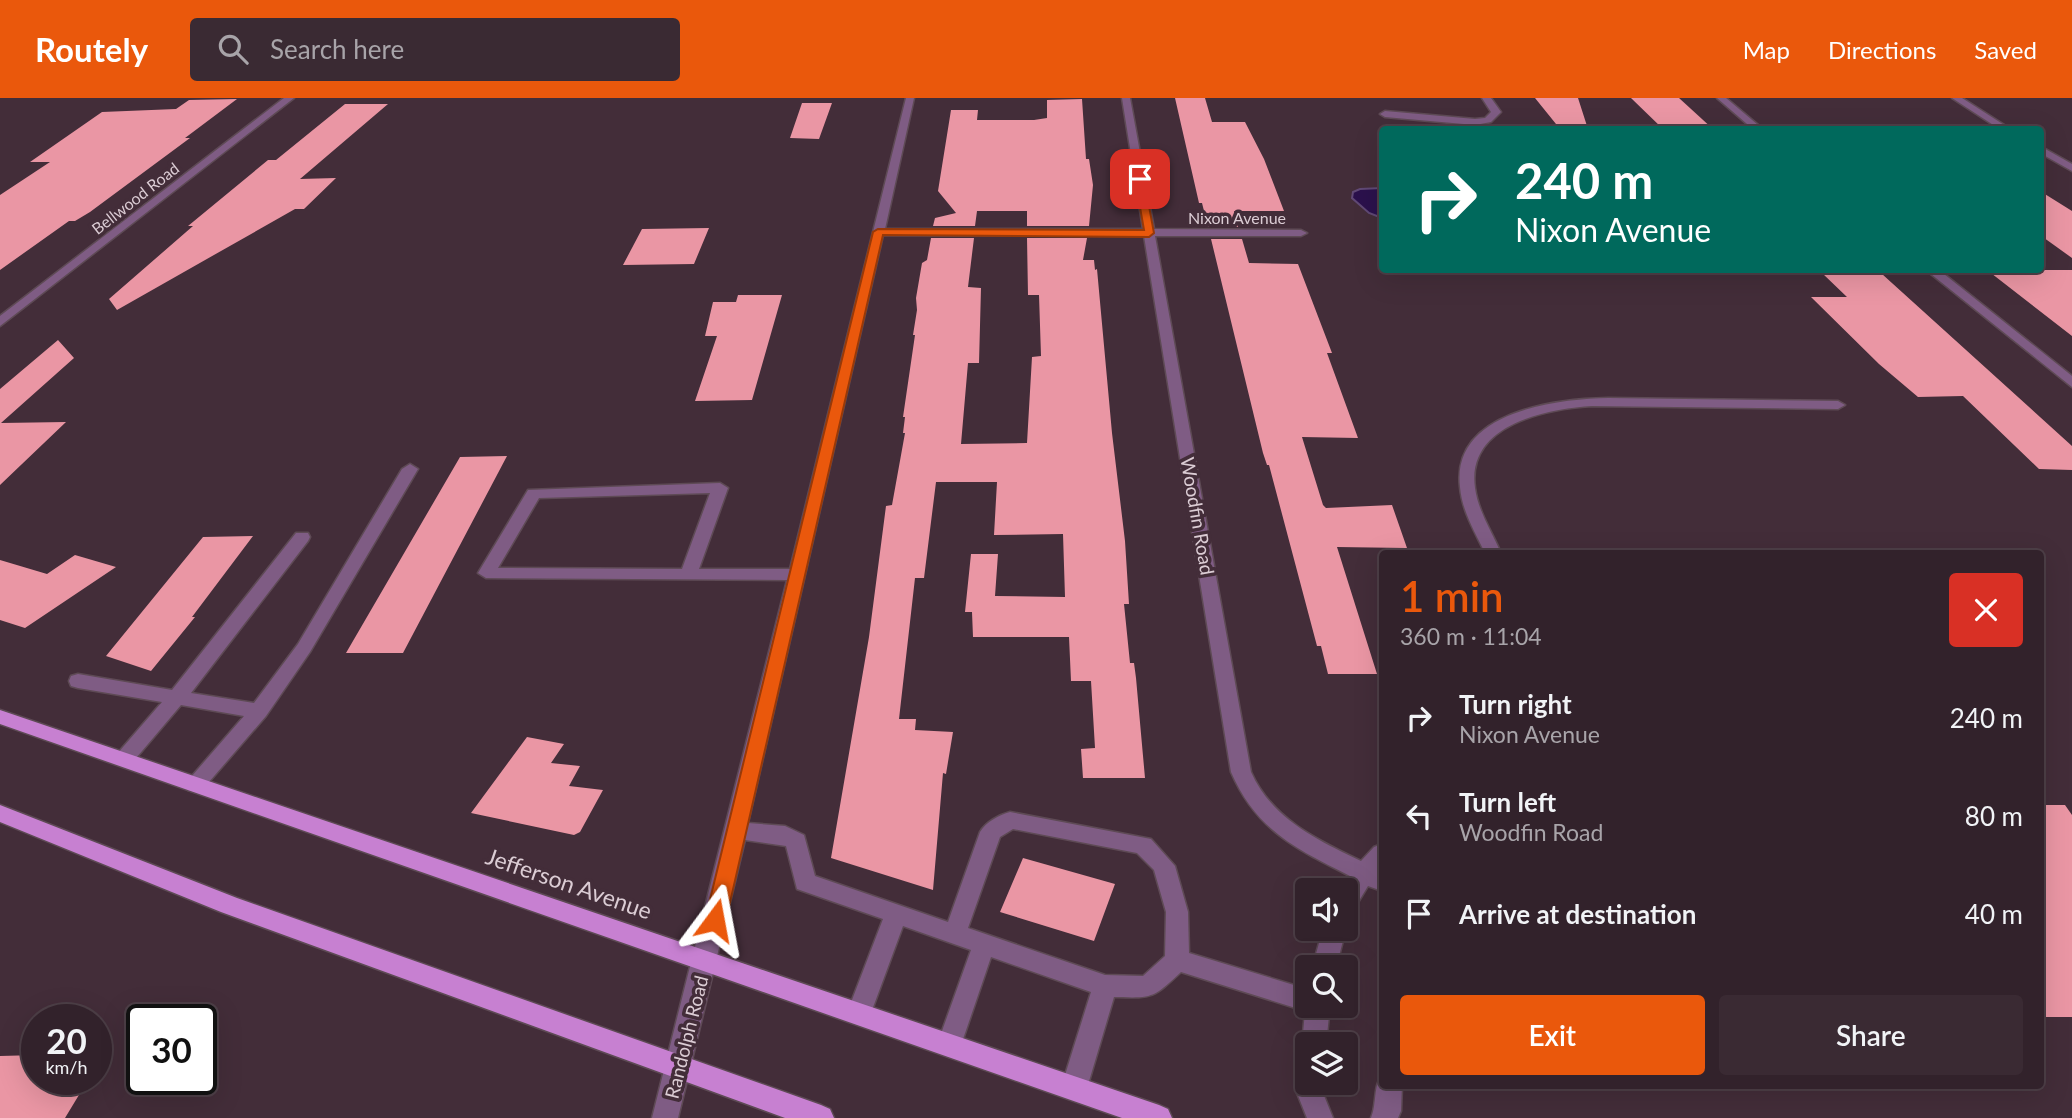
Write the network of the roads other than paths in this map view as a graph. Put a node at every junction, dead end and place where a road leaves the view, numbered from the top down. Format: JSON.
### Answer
{"nodes":[{"id":1,"x":290,"y":98,"type":"edge"},
{"id":2,"x":910,"y":98,"type":"edge"},
{"id":3,"x":1126,"y":98,"type":"edge"},
{"id":4,"x":1486,"y":98,"type":"edge"},
{"id":5,"x":1721,"y":98,"type":"edge"},
{"id":6,"x":1956,"y":98,"type":"edge"},
{"id":7,"x":1385,"y":114,"type":"dead end"},
{"id":8,"x":1755,"y":126,"type":"edge"},
{"id":9,"x":2002,"y":126,"type":"edge"},
{"id":10,"x":2044,"y":151,"type":"edge"},
{"id":11,"x":2072,"y":168,"type":"edge"},
{"id":12,"x":878,"y":232,"type":"junction"},
{"id":13,"x":1149,"y":233,"type":"junction"},
{"id":14,"x":1301,"y":233,"type":"dead end"},
{"id":15,"x":1936,"y":273,"type":"edge"},
{"id":16,"x":0,"y":322,"type":"edge"},
{"id":17,"x":2072,"y":383,"type":"edge"},
{"id":18,"x":1838,"y":405,"type":"dead end"},
{"id":19,"x":410,"y":469,"type":"dead end"},
{"id":20,"x":302,"y":537,"type":"dead end"},
{"id":21,"x":1492,"y":550,"type":"edge"},
{"id":22,"x":689,"y":574,"type":"junction"},
{"id":23,"x":797,"y":575,"type":"junction"},
{"id":24,"x":78,"y":681,"type":"dead end"},
{"id":25,"x":178,"y":696,"type":"junction"},
{"id":26,"x":259,"y":712,"type":"junction"},
{"id":27,"x":0,"y":717,"type":"edge"},
{"id":28,"x":124,"y":759,"type":"junction"},
{"id":29,"x":195,"y":784,"type":"junction"},
{"id":30,"x":0,"y":813,"type":"edge"},
{"id":31,"x":737,"y":831,"type":"junction"},
{"id":32,"x":1374,"y":877,"type":"edge"},
{"id":33,"x":1358,"y":891,"type":"edge"},
{"id":34,"x":896,"y":914,"type":"junction"},
{"id":35,"x":955,"y":934,"type":"junction"},
{"id":36,"x":984,"y":945,"type":"junction"},
{"id":37,"x":706,"y":960,"type":"junction"},
{"id":38,"x":1177,"y":960,"type":"junction"},
{"id":39,"x":1105,"y":986,"type":"junction"},
{"id":40,"x":1295,"y":996,"type":"edge"},
{"id":41,"x":859,"y":1013,"type":"junction"},
{"id":42,"x":949,"y":1045,"type":"junction"},
{"id":43,"x":678,"y":1065,"type":"junction"},
{"id":44,"x":1074,"y":1088,"type":"junction"},
{"id":45,"x":1389,"y":1089,"type":"edge"},
{"id":46,"x":1311,"y":1095,"type":"edge"},
{"id":47,"x":665,"y":1118,"type":"edge"},
{"id":48,"x":821,"y":1118,"type":"edge"},
{"id":49,"x":1159,"y":1118,"type":"edge"},
{"id":50,"x":1320,"y":1118,"type":"edge"},
{"id":51,"x":1384,"y":1118,"type":"edge"}],
"edges":[{"from":1,"to":16,"type":"street","name":"Bellwood Road"},
{"from":2,"to":12,"type":"street","name":"Randolph Road"},
{"from":3,"to":13,"type":"street","name":"Woodfin Road"},
{"from":4,"to":7,"type":"street"},
{"from":5,"to":8,"type":"street"},
{"from":6,"to":9,"type":"street"},
{"from":10,"to":11,"type":"street"},
{"from":12,"to":13,"type":"street","name":"Nixon Avenue"},
{"from":12,"to":23,"type":"street","name":"Randolph Road"},
{"from":13,"to":14,"type":"street","name":"Nixon Avenue"},
{"from":13,"to":32,"type":"street","name":"Woodfin Road"},
{"from":15,"to":17,"type":"street"},
{"from":18,"to":21,"type":"street"},
{"from":19,"to":26,"type":"street"},
{"from":20,"to":25,"type":"street"},
{"from":22,"to":22,"type":"street"},
{"from":22,"to":23,"type":"street"},
{"from":23,"to":31,"type":"street","name":"Randolph Road"},
{"from":24,"to":25,"type":"street"},
{"from":25,"to":26,"type":"street"},
{"from":25,"to":28,"type":"street"},
{"from":26,"to":29,"type":"street"},
{"from":27,"to":28,"type":"main road","name":"Jefferson Avenue"},
{"from":28,"to":29,"type":"main road","name":"Jefferson Avenue"},
{"from":29,"to":37,"type":"main road","name":"Jefferson Avenue"},
{"from":30,"to":43,"type":"main road"},
{"from":31,"to":34,"type":"street"},
{"from":31,"to":37,"type":"street","name":"Randolph Road"},
{"from":32,"to":33,"type":"street"},
{"from":34,"to":35,"type":"street"},
{"from":34,"to":41,"type":"street"},
{"from":35,"to":36,"type":"street"},
{"from":35,"to":38,"type":"street"},
{"from":36,"to":39,"type":"street"},
{"from":36,"to":42,"type":"street"},
{"from":37,"to":41,"type":"main road","name":"Jefferson Avenue"},
{"from":37,"to":43,"type":"street","name":"Randolph Road"},
{"from":38,"to":39,"type":"street"},
{"from":38,"to":40,"type":"street"},
{"from":39,"to":44,"type":"street"},
{"from":41,"to":42,"type":"main road","name":"Jefferson Avenue"},
{"from":42,"to":44,"type":"main road","name":"Jefferson Avenue"},
{"from":43,"to":47,"type":"street","name":"Randolph Road"},
{"from":43,"to":48,"type":"main road"},
{"from":44,"to":49,"type":"main road","name":"Jefferson Avenue"},
{"from":45,"to":51,"type":"street"},
{"from":46,"to":50,"type":"street"}]}
